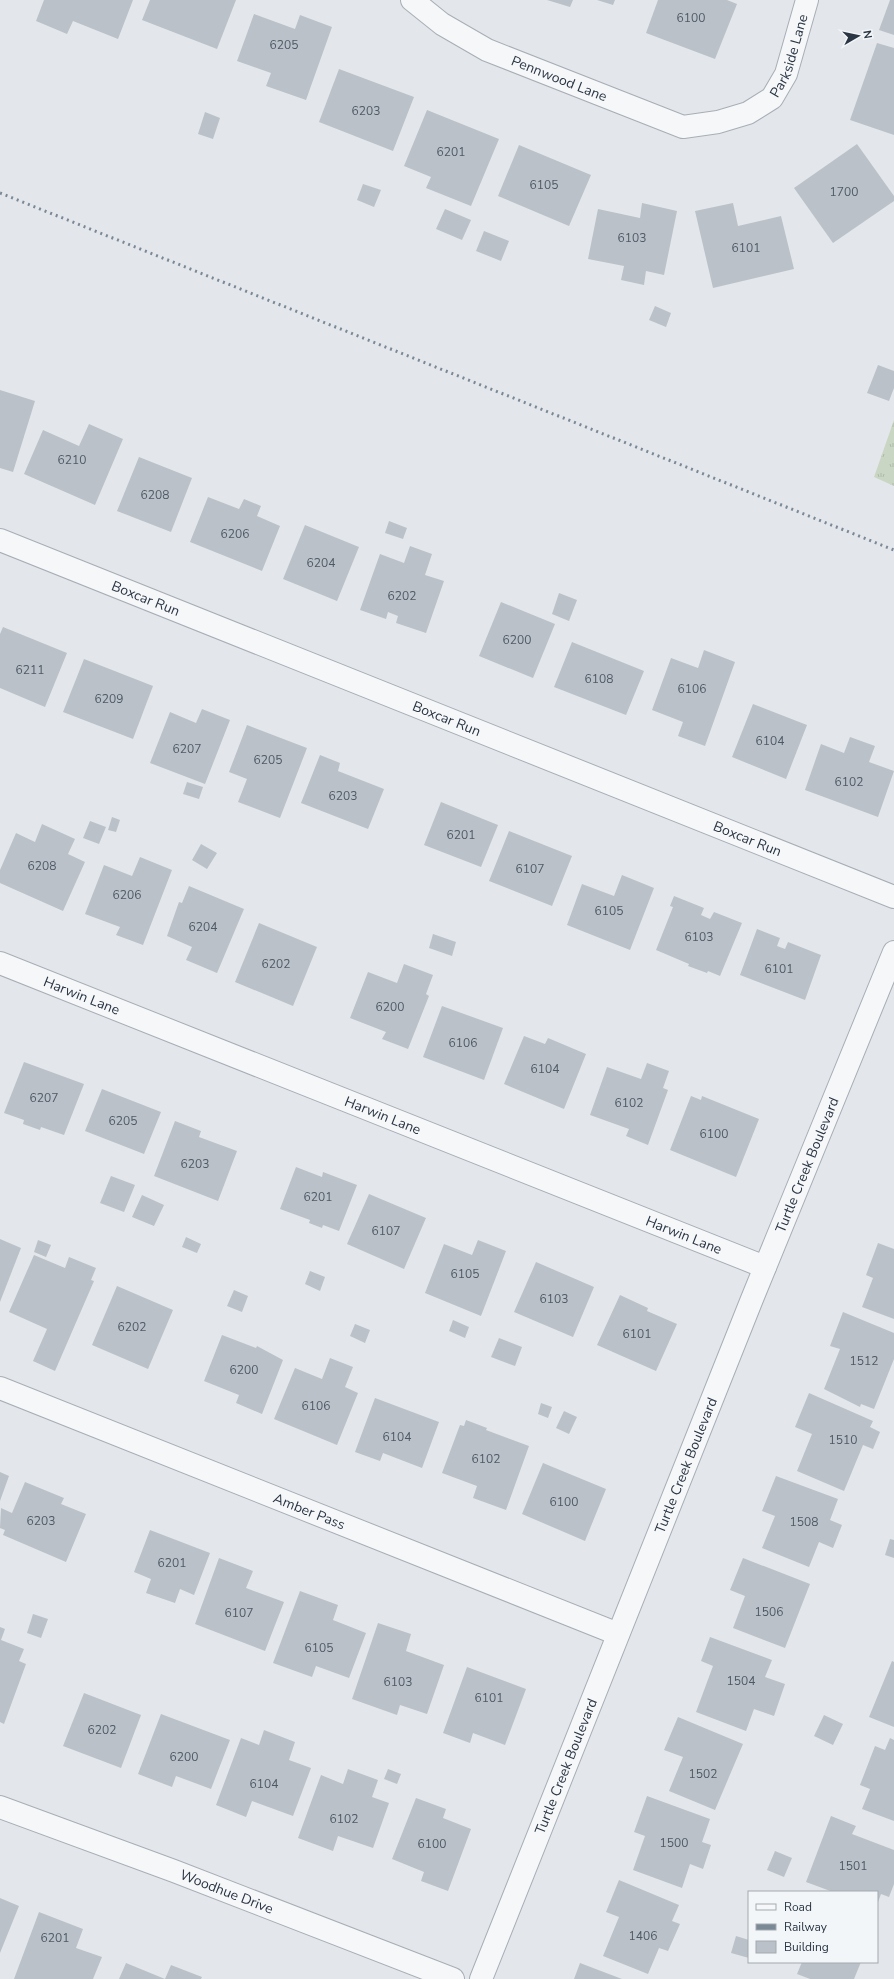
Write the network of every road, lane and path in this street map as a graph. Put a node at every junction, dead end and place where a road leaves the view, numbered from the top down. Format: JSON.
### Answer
{"nodes":[{"id":1,"x":412,"y":0,"type":"edge"},
{"id":2,"x":807,"y":0,"type":"edge"},
{"id":3,"x":718,"y":122,"type":"joint"},
{"id":4,"x":0,"y":540,"type":"edge"},
{"id":5,"x":894,"y":897,"type":"edge"},
{"id":6,"x":894,"y":952,"type":"edge"},
{"id":7,"x":0,"y":963,"type":"edge"},
{"id":8,"x":765,"y":1267,"type":"junction"},
{"id":9,"x":0,"y":1388,"type":"edge"},
{"id":10,"x":618,"y":1634,"type":"junction"},
{"id":11,"x":0,"y":1807,"type":"edge"},
{"id":12,"x":453,"y":1979,"type":"edge"},
{"id":13,"x":481,"y":1979,"type":"edge"}],
"edges":[{"from":1,"to":3,"type":"street","name":"Pennwood Lane"},
{"from":2,"to":3,"type":"street","name":"Parkside Lane"},
{"from":4,"to":5,"type":"street","name":"Boxcar Run"},
{"from":6,"to":8,"type":"street","name":"Turtle Creek Boulevard"},
{"from":7,"to":8,"type":"street","name":"Harwin Lane"},
{"from":8,"to":10,"type":"street","name":"Turtle Creek Boulevard"},
{"from":9,"to":10,"type":"street","name":"Amber Pass"},
{"from":10,"to":13,"type":"street","name":"Turtle Creek Boulevard"},
{"from":11,"to":12,"type":"street","name":"Woodhue Drive"}]}
